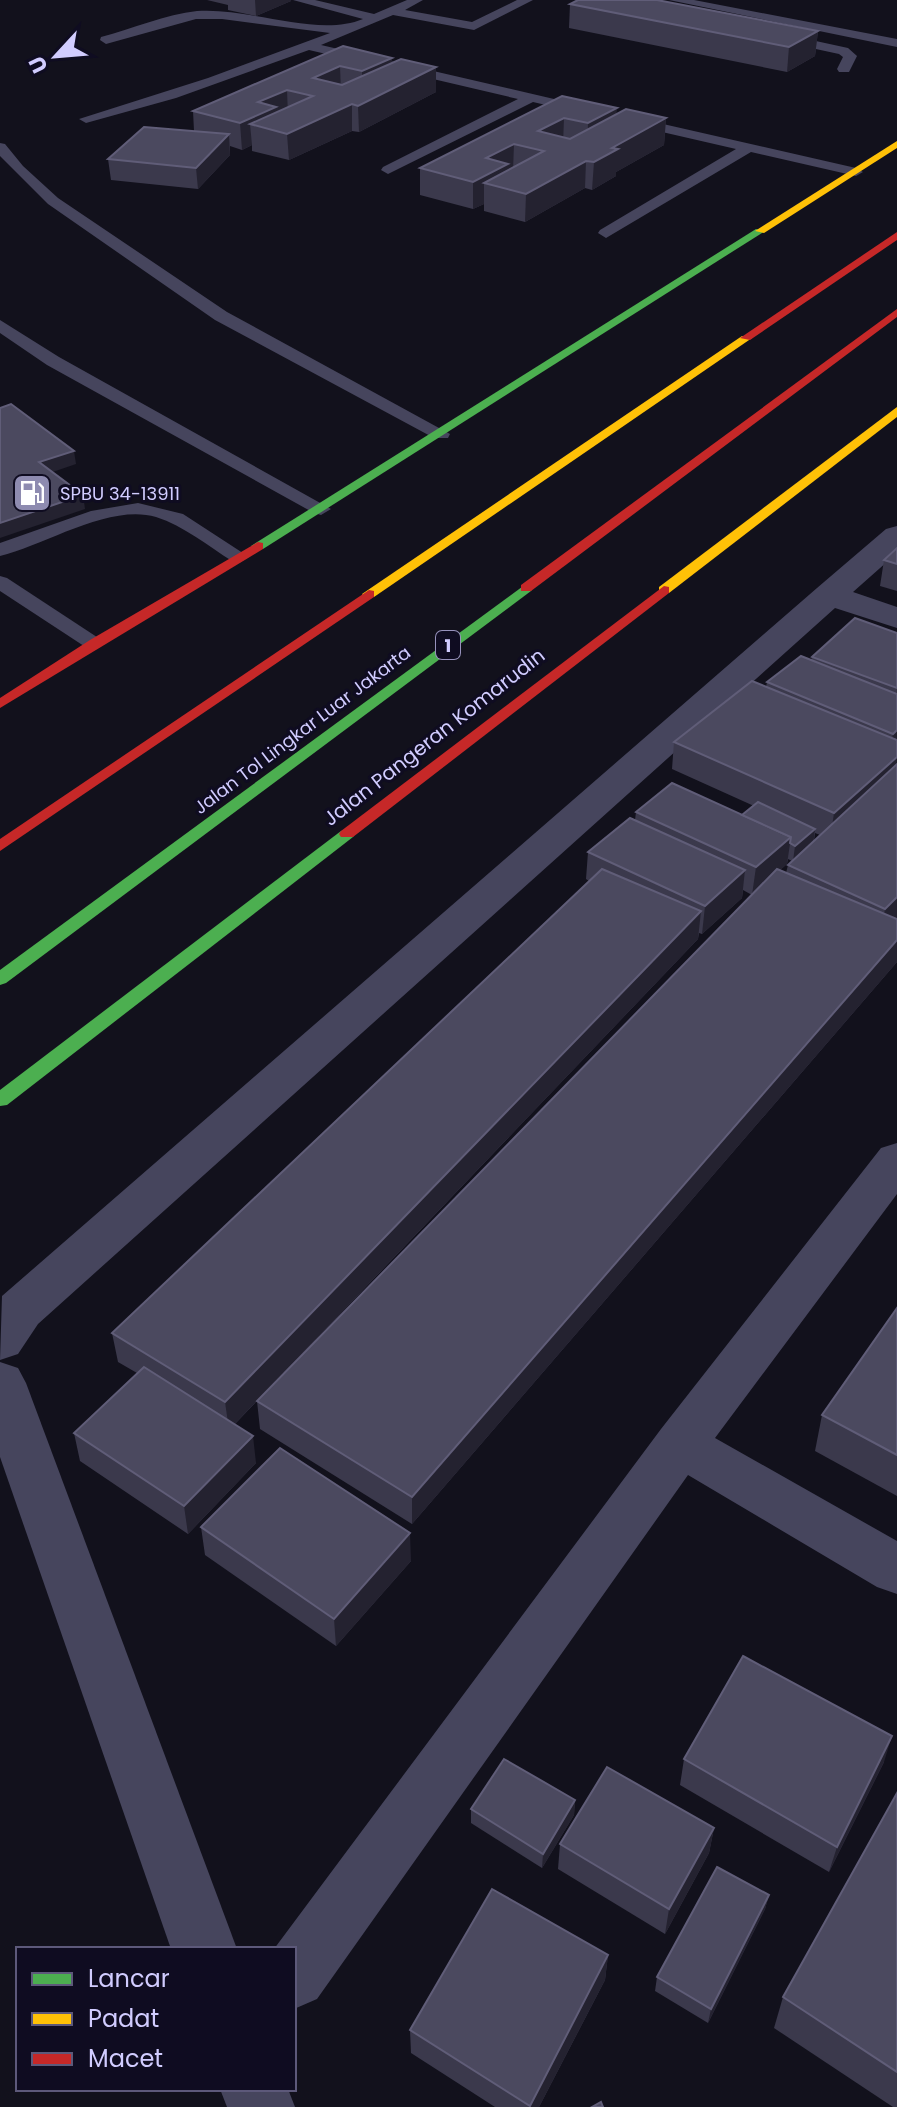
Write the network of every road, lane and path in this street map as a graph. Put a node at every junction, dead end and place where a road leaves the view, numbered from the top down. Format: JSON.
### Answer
{"nodes":[{"id":1,"x":299,"y":0,"type":"edge"},
{"id":2,"x":527,"y":0,"type":"edge"},
{"id":3,"x":675,"y":0,"type":"edge"},
{"id":4,"x":730,"y":0,"type":"edge"},
{"id":5,"x":404,"y":4,"type":"edge"},
{"id":6,"x":761,"y":17,"type":"junction"},
{"id":7,"x":375,"y":18,"type":"junction"},
{"id":8,"x":738,"y":30,"type":"edge"},
{"id":9,"x":346,"y":31,"type":"junction"},
{"id":10,"x":897,"y":33,"type":"edge"},
{"id":11,"x":767,"y":35,"type":"edge"},
{"id":12,"x":106,"y":40,"type":"dead end"},
{"id":13,"x":897,"y":43,"type":"edge"},
{"id":14,"x":312,"y":47,"type":"junction"},
{"id":15,"x":844,"y":69,"type":"dead end"},
{"id":16,"x":531,"y":98,"type":"junction"},
{"id":17,"x":86,"y":119,"type":"dead end"},
{"id":18,"x":897,"y":144,"type":"edge"},
{"id":19,"x":0,"y":147,"type":"edge"},
{"id":20,"x":750,"y":147,"type":"junction"},
{"id":21,"x":388,"y":170,"type":"dead end"},
{"id":22,"x":856,"y":172,"type":"junction"},
{"id":23,"x":606,"y":233,"type":"dead end"},
{"id":24,"x":897,"y":235,"type":"edge"},
{"id":25,"x":897,"y":312,"type":"edge"},
{"id":26,"x":0,"y":325,"type":"edge"},
{"id":27,"x":897,"y":411,"type":"edge"},
{"id":28,"x":441,"y":434,"type":"junction"},
{"id":29,"x":321,"y":509,"type":"junction"},
{"id":30,"x":897,"y":536,"type":"edge"},
{"id":31,"x":0,"y":550,"type":"edge"},
{"id":32,"x":239,"y":557,"type":"junction"},
{"id":33,"x":0,"y":582,"type":"edge"},
{"id":34,"x":829,"y":595,"type":"junction"},
{"id":35,"x":897,"y":618,"type":"edge"},
{"id":36,"x":95,"y":643,"type":"junction"},
{"id":37,"x":0,"y":704,"type":"edge"},
{"id":38,"x":0,"y":846,"type":"edge"},
{"id":39,"x":0,"y":979,"type":"edge"},
{"id":40,"x":0,"y":1100,"type":"edge"},
{"id":41,"x":897,"y":1160,"type":"edge"},
{"id":42,"x":0,"y":1340,"type":"edge"},
{"id":43,"x":0,"y":1383,"type":"edge"},
{"id":44,"x":680,"y":1444,"type":"junction"},
{"id":45,"x":897,"y":1570,"type":"edge"},
{"id":46,"x":203,"y":1947,"type":"edge"},
{"id":47,"x":296,"y":1973,"type":"edge"}],
"edges":[{"from":1,"to":7,"type":"lane"},
{"from":2,"to":5,"type":"lane"},
{"from":3,"to":6,"type":"lane"},
{"from":4,"to":10,"type":"lane"},
{"from":5,"to":7,"type":"lane"},
{"from":6,"to":8,"type":"lane"},
{"from":6,"to":13,"type":"lane"},
{"from":7,"to":9,"type":"lane"},
{"from":9,"to":12,"type":"lane"},
{"from":9,"to":14,"type":"lane"},
{"from":11,"to":15,"type":"lane"},
{"from":14,"to":16,"type":"lane"},
{"from":14,"to":17,"type":"lane"},
{"from":16,"to":20,"type":"lane"},
{"from":16,"to":21,"type":"lane"},
{"from":18,"to":22,"type":"main road"},
{"from":19,"to":28,"type":"lane"},
{"from":20,"to":22,"type":"lane"},
{"from":20,"to":23,"type":"lane"},
{"from":22,"to":28,"type":"main road"},
{"from":24,"to":38,"type":"main road"},
{"from":25,"to":39,"type":"main road","name":"Jalan Tol Lingkar Luar Jakarta","number":"1"},
{"from":26,"to":29,"type":"lane"},
{"from":27,"to":40,"type":"main road","name":"Jalan Pangeran Komarudin"},
{"from":28,"to":29,"type":"main road"},
{"from":29,"to":32,"type":"main road"},
{"from":30,"to":34,"type":"street"},
{"from":31,"to":32,"type":"lane"},
{"from":32,"to":36,"type":"main road"},
{"from":33,"to":36,"type":"lane"},
{"from":34,"to":35,"type":"street"},
{"from":34,"to":42,"type":"street"},
{"from":36,"to":37,"type":"main road"},
{"from":41,"to":44,"type":"street"},
{"from":43,"to":46,"type":"street"},
{"from":44,"to":45,"type":"street"},
{"from":44,"to":47,"type":"street"}]}
